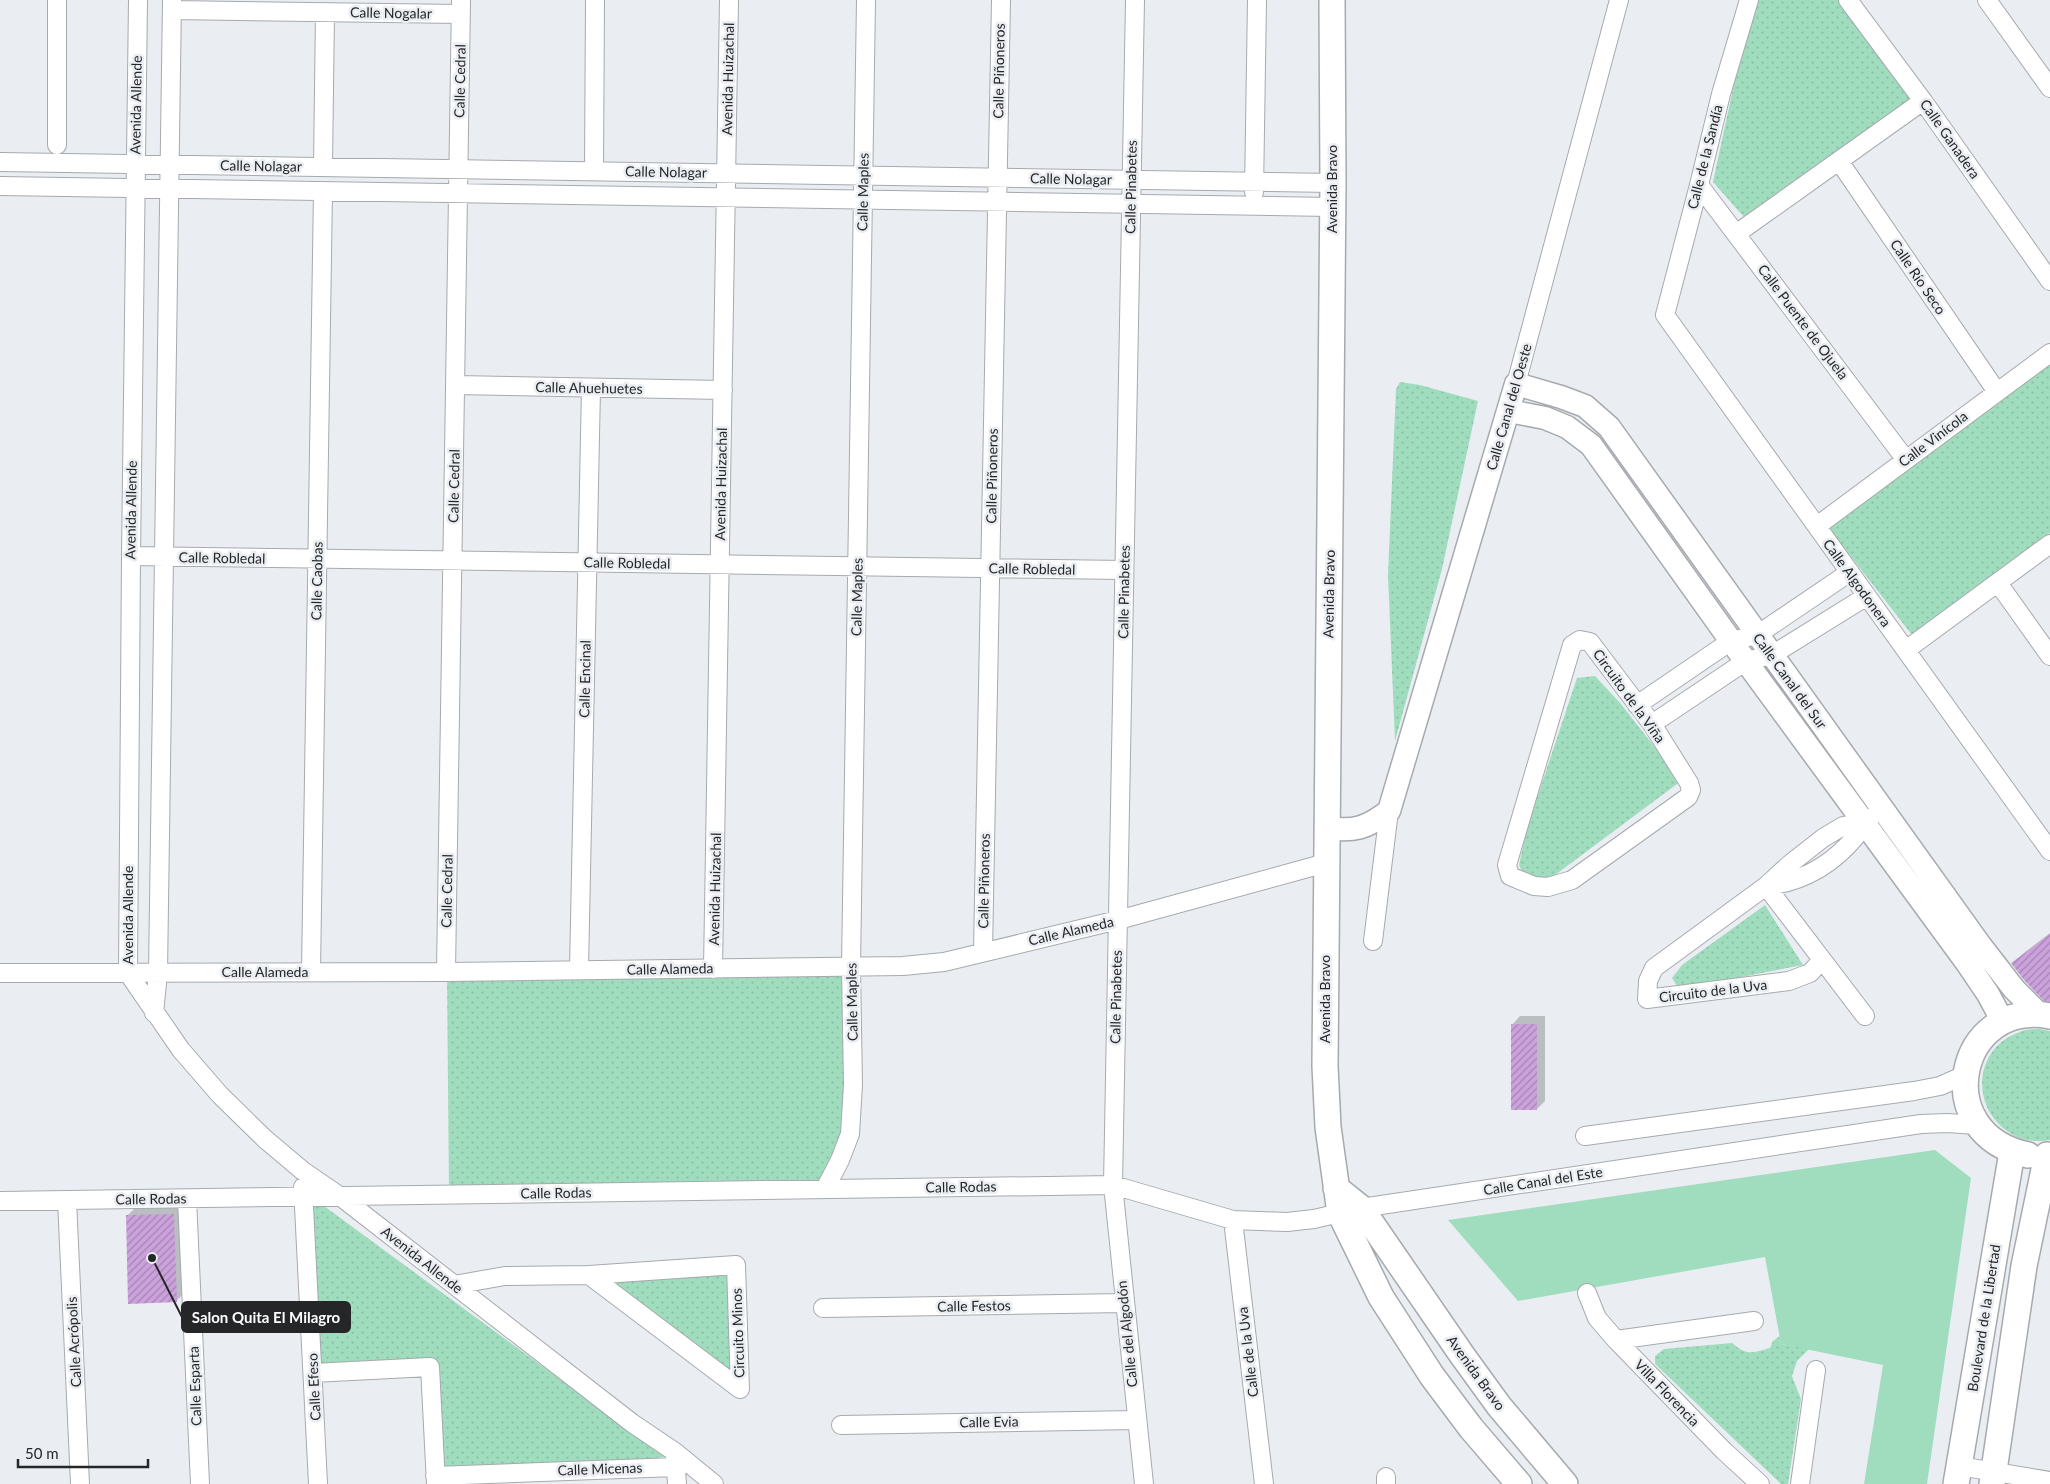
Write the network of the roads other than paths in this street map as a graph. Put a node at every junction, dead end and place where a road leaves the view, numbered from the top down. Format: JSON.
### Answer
{"nodes":[{"id":1,"x":57,"y":0,"type":"edge"},
{"id":2,"x":138,"y":0,"type":"edge"},
{"id":3,"x":595,"y":0,"type":"edge"},
{"id":4,"x":729,"y":0,"type":"edge"},
{"id":5,"x":866,"y":0,"type":"edge"},
{"id":6,"x":1001,"y":0,"type":"edge"},
{"id":7,"x":1135,"y":0,"type":"edge"},
{"id":8,"x":1257,"y":0,"type":"edge"},
{"id":9,"x":1332,"y":0,"type":"edge"},
{"id":10,"x":1619,"y":0,"type":"edge"},
{"id":11,"x":1749,"y":0,"type":"edge"},
{"id":12,"x":1848,"y":0,"type":"edge"},
{"id":13,"x":1987,"y":0,"type":"edge"},
{"id":14,"x":172,"y":5,"type":"edge"},
{"id":15,"x":461,"y":7,"type":"edge"},
{"id":16,"x":325,"y":12,"type":"junction"},
{"id":17,"x":2050,"y":88,"type":"edge"},
{"id":18,"x":1923,"y":101,"type":"junction"},
{"id":19,"x":57,"y":145,"type":"dead end"},
{"id":20,"x":1839,"y":161,"type":"junction"},
{"id":21,"x":0,"y":162,"type":"edge"},
{"id":22,"x":135,"y":163,"type":"junction"},
{"id":23,"x":169,"y":164,"type":"junction"},
{"id":24,"x":323,"y":166,"type":"junction"},
{"id":25,"x":459,"y":169,"type":"junction"},
{"id":26,"x":594,"y":171,"type":"junction"},
{"id":27,"x":726,"y":173,"type":"junction"},
{"id":28,"x":863,"y":175,"type":"junction"},
{"id":29,"x":998,"y":177,"type":"junction"},
{"id":30,"x":1132,"y":180,"type":"junction"},
{"id":31,"x":1254,"y":182,"type":"junction"},
{"id":32,"x":1699,"y":185,"type":"junction"},
{"id":33,"x":0,"y":186,"type":"edge"},
{"id":34,"x":134,"y":188,"type":"junction"},
{"id":35,"x":169,"y":188,"type":"junction"},
{"id":36,"x":323,"y":191,"type":"junction"},
{"id":37,"x":458,"y":193,"type":"junction"},
{"id":38,"x":1332,"y":195,"type":"junction"},
{"id":39,"x":726,"y":197,"type":"junction"},
{"id":40,"x":863,"y":199,"type":"junction"},
{"id":41,"x":997,"y":201,"type":"junction"},
{"id":42,"x":1131,"y":204,"type":"junction"},
{"id":43,"x":1254,"y":205,"type":"junction"},
{"id":44,"x":1736,"y":234,"type":"junction"},
{"id":45,"x":2050,"y":281,"type":"edge"},
{"id":46,"x":1665,"y":315,"type":"joint"},
{"id":47,"x":2050,"y":353,"type":"edge"},
{"id":48,"x":1516,"y":384,"type":"junction"},
{"id":49,"x":455,"y":385,"type":"junction"},
{"id":50,"x":591,"y":388,"type":"junction"},
{"id":51,"x":723,"y":390,"type":"junction"},
{"id":52,"x":1997,"y":392,"type":"junction"},
{"id":53,"x":1509,"y":411,"type":"junction"},
{"id":54,"x":1906,"y":460,"type":"junction"},
{"id":55,"x":1817,"y":526,"type":"junction"},
{"id":56,"x":2050,"y":544,"type":"edge"},
{"id":57,"x":130,"y":556,"type":"junction"},
{"id":58,"x":164,"y":557,"type":"junction"},
{"id":59,"x":318,"y":559,"type":"junction"},
{"id":60,"x":452,"y":561,"type":"junction"},
{"id":61,"x":587,"y":563,"type":"junction"},
{"id":62,"x":720,"y":564,"type":"junction"},
{"id":63,"x":857,"y":566,"type":"junction"},
{"id":64,"x":990,"y":568,"type":"junction"},
{"id":65,"x":1124,"y":570,"type":"junction"},
{"id":66,"x":1850,"y":572,"type":"junction"},
{"id":67,"x":1998,"y":582,"type":"junction"},
{"id":68,"x":1867,"y":596,"type":"junction"},
{"id":69,"x":1757,"y":635,"type":"junction"},
{"id":70,"x":1731,"y":641,"type":"junction"},
{"id":71,"x":1906,"y":650,"type":"junction"},
{"id":72,"x":1772,"y":655,"type":"junction"},
{"id":73,"x":2050,"y":656,"type":"edge"},
{"id":74,"x":1746,"y":661,"type":"junction"},
{"id":75,"x":1637,"y":705,"type":"junction"},
{"id":76,"x":1652,"y":724,"type":"junction"},
{"id":77,"x":1882,"y":808,"type":"junction"},
{"id":78,"x":1389,"y":811,"type":"junction"},
{"id":79,"x":1864,"y":822,"type":"junction"},
{"id":80,"x":1326,"y":828,"type":"junction"},
{"id":81,"x":2050,"y":851,"type":"edge"},
{"id":82,"x":1326,"y":863,"type":"junction"},
{"id":83,"x":1766,"y":886,"type":"junction"},
{"id":84,"x":1118,"y":920,"type":"junction"},
{"id":85,"x":1373,"y":941,"type":"dead end"},
{"id":86,"x":983,"y":952,"type":"junction"},
{"id":87,"x":1822,"y":960,"type":"junction"},
{"id":88,"x":851,"y":967,"type":"junction"},
{"id":89,"x":714,"y":969,"type":"junction"},
{"id":90,"x":579,"y":970,"type":"junction"},
{"id":91,"x":311,"y":972,"type":"junction"},
{"id":92,"x":446,"y":972,"type":"junction"},
{"id":93,"x":0,"y":973,"type":"edge"},
{"id":94,"x":128,"y":973,"type":"junction"},
{"id":95,"x":158,"y":973,"type":"junction"},
{"id":96,"x":154,"y":1013,"type":"junction"},
{"id":97,"x":2044,"y":1015,"type":"edge"},
{"id":98,"x":1865,"y":1016,"type":"dead end"},
{"id":99,"x":2003,"y":1022,"type":"junction"},
{"id":100,"x":1965,"y":1075,"type":"junction"},
{"id":101,"x":1977,"y":1125,"type":"junction"},
{"id":102,"x":1585,"y":1136,"type":"dead end"},
{"id":103,"x":2012,"y":1152,"type":"junction"},
{"id":104,"x":2048,"y":1154,"type":"edge"},
{"id":105,"x":302,"y":1171,"type":"junction"},
{"id":106,"x":1113,"y":1185,"type":"junction"},
{"id":107,"x":826,"y":1189,"type":"junction"},
{"id":108,"x":304,"y":1197,"type":"junction"},
{"id":109,"x":341,"y":1197,"type":"junction"},
{"id":110,"x":187,"y":1199,"type":"junction"},
{"id":111,"x":67,"y":1200,"type":"junction"},
{"id":112,"x":0,"y":1201,"type":"edge"},
{"id":113,"x":1351,"y":1211,"type":"junction"},
{"id":114,"x":1233,"y":1220,"type":"junction"},
{"id":115,"x":589,"y":1275,"type":"junction"},
{"id":116,"x":454,"y":1285,"type":"junction"},
{"id":117,"x":1587,"y":1293,"type":"dead end"},
{"id":118,"x":1124,"y":1303,"type":"junction"},
{"id":119,"x":823,"y":1308,"type":"dead end"},
{"id":120,"x":1754,"y":1320,"type":"dead end"},
{"id":121,"x":1616,"y":1340,"type":"junction"},
{"id":122,"x":1816,"y":1370,"type":"dead end"},
{"id":123,"x":313,"y":1374,"type":"junction"},
{"id":124,"x":1499,"y":1406,"type":"junction"},
{"id":125,"x":1136,"y":1420,"type":"junction"},
{"id":126,"x":841,"y":1425,"type":"dead end"},
{"id":127,"x":1471,"y":1428,"type":"junction"},
{"id":128,"x":676,"y":1468,"type":"edge"},
{"id":129,"x":1958,"y":1475,"type":"edge"},
{"id":130,"x":553,"y":1478,"type":"edge"},
{"id":131,"x":1993,"y":1478,"type":"edge"},
{"id":132,"x":435,"y":1480,"type":"edge"},
{"id":133,"x":2050,"y":1481,"type":"edge"},
{"id":134,"x":80,"y":1484,"type":"edge"},
{"id":135,"x":200,"y":1484,"type":"edge"},
{"id":136,"x":318,"y":1484,"type":"edge"},
{"id":137,"x":714,"y":1484,"type":"edge"},
{"id":138,"x":1144,"y":1484,"type":"edge"},
{"id":139,"x":1264,"y":1484,"type":"edge"},
{"id":140,"x":1519,"y":1484,"type":"edge"},
{"id":141,"x":1565,"y":1484,"type":"edge"},
{"id":142,"x":1760,"y":1484,"type":"edge"},
{"id":143,"x":1800,"y":1484,"type":"edge"}],
"edges":[{"from":1,"to":19,"type":"street"},
{"from":2,"to":22,"type":"street","name":"Avenida Allende"},
{"from":3,"to":26,"type":"street"},
{"from":4,"to":27,"type":"street","name":"Avenida Huizachal"},
{"from":5,"to":28,"type":"street","name":"Calle Maples"},
{"from":6,"to":29,"type":"street","name":"Calle Piñoneros"},
{"from":7,"to":30,"type":"street","name":"Calle Pinabetes"},
{"from":8,"to":31,"type":"street"},
{"from":9,"to":38,"type":"main road","name":"Avenida Bravo"},
{"from":10,"to":48,"type":"street","name":"Calle Canal del Oeste"},
{"from":11,"to":32,"type":"street","name":"Calle de la Sandía"},
{"from":12,"to":18,"type":"street","name":"Calle Ganadera"},
{"from":13,"to":17,"type":"street"},
{"from":14,"to":16,"type":"street","name":"Calle Nogalar"},
{"from":14,"to":23,"type":"street"},
{"from":15,"to":16,"type":"street","name":"Calle Nogalar"},
{"from":15,"to":25,"type":"street","name":"Calle Cedral"},
{"from":16,"to":24,"type":"street"},
{"from":18,"to":20,"type":"street"},
{"from":18,"to":45,"type":"street","name":"Calle Ganadera"},
{"from":20,"to":44,"type":"street"},
{"from":20,"to":52,"type":"street","name":"Calle Río Seco"},
{"from":21,"to":22,"type":"street","name":"Calle Nolagar"},
{"from":22,"to":23,"type":"street","name":"Calle Nolagar"},
{"from":22,"to":34,"type":"street","name":"Avenida Allende"},
{"from":23,"to":24,"type":"street","name":"Calle Nolagar"},
{"from":23,"to":35,"type":"street"},
{"from":24,"to":25,"type":"street","name":"Calle Nolagar"},
{"from":25,"to":26,"type":"street","name":"Calle Nolagar"},
{"from":25,"to":37,"type":"street","name":"Calle Cedral"},
{"from":26,"to":27,"type":"street","name":"Calle Nolagar"},
{"from":27,"to":28,"type":"street","name":"Calle Nolagar"},
{"from":27,"to":39,"type":"street","name":"Avenida Huizachal"},
{"from":28,"to":29,"type":"street","name":"Calle Nolagar"},
{"from":28,"to":40,"type":"street","name":"Calle Maples"},
{"from":29,"to":30,"type":"street","name":"Calle Nolagar"},
{"from":29,"to":41,"type":"street","name":"Calle Piñoneros"},
{"from":30,"to":31,"type":"street","name":"Calle Nolagar"},
{"from":30,"to":42,"type":"street","name":"Calle Pinabetes"},
{"from":31,"to":38,"type":"street","name":"Calle Nolagar"},
{"from":31,"to":43,"type":"street"},
{"from":32,"to":44,"type":"street","name":"Calle Puente de Ojuela"},
{"from":32,"to":46,"type":"street","name":"Calle de la Sandía"},
{"from":33,"to":34,"type":"street","name":"Calle Nolagar"},
{"from":34,"to":35,"type":"street","name":"Calle Nolagar"},
{"from":34,"to":57,"type":"street","name":"Avenida Allende"},
{"from":35,"to":36,"type":"street","name":"Calle Nolagar"},
{"from":35,"to":58,"type":"street"},
{"from":36,"to":37,"type":"street","name":"Calle Nolagar"},
{"from":36,"to":59,"type":"street","name":"Calle Caobas"},
{"from":37,"to":39,"type":"street","name":"Calle Nolagar"},
{"from":37,"to":49,"type":"street","name":"Calle Cedral"},
{"from":38,"to":43,"type":"street","name":"Calle Nolagar"},
{"from":38,"to":80,"type":"main road","name":"Avenida Bravo"},
{"from":39,"to":40,"type":"street","name":"Calle Nolagar"},
{"from":39,"to":51,"type":"street","name":"Avenida Huizachal"},
{"from":40,"to":41,"type":"street","name":"Calle Nolagar"},
{"from":40,"to":63,"type":"street","name":"Calle Maples"},
{"from":41,"to":42,"type":"street","name":"Calle Nolagar"},
{"from":41,"to":64,"type":"street","name":"Calle Piñoneros"},
{"from":42,"to":43,"type":"street","name":"Calle Nolagar"},
{"from":42,"to":65,"type":"street","name":"Calle Pinabetes"},
{"from":44,"to":54,"type":"street","name":"Calle Puente de Ojuela"},
{"from":46,"to":55,"type":"street","name":"Calle Algodonera"},
{"from":47,"to":52,"type":"street","name":"Calle Vinícola"},
{"from":48,"to":53,"type":"street","name":"Calle Canal del Oeste"},
{"from":48,"to":69,"type":"street","name":"Calle Canal del Sur"},
{"from":49,"to":50,"type":"street","name":"Calle Ahuehuetes"},
{"from":49,"to":60,"type":"street","name":"Calle Cedral"},
{"from":50,"to":51,"type":"street","name":"Calle Ahuehuetes"},
{"from":50,"to":61,"type":"street","name":"Calle Encinal"},
{"from":51,"to":62,"type":"street","name":"Avenida Huizachal"},
{"from":52,"to":54,"type":"street","name":"Calle Vinícola"},
{"from":53,"to":70,"type":"street","name":"Calle Canal del Sur"},
{"from":53,"to":78,"type":"street","name":"Calle Canal del Oeste"},
{"from":54,"to":55,"type":"street","name":"Calle Vinícola"},
{"from":55,"to":66,"type":"street","name":"Calle Algodonera"},
{"from":56,"to":67,"type":"street"},
{"from":57,"to":58,"type":"street","name":"Calle Robledal"},
{"from":57,"to":94,"type":"street","name":"Avenida Allende"},
{"from":58,"to":59,"type":"street","name":"Calle Robledal"},
{"from":58,"to":95,"type":"street"},
{"from":59,"to":60,"type":"street","name":"Calle Robledal"},
{"from":59,"to":91,"type":"street","name":"Calle Caobas"},
{"from":60,"to":61,"type":"street","name":"Calle Robledal"},
{"from":60,"to":92,"type":"street","name":"Calle Cedral"},
{"from":61,"to":62,"type":"street","name":"Calle Robledal"},
{"from":61,"to":90,"type":"street","name":"Calle Encinal"},
{"from":62,"to":63,"type":"street","name":"Calle Robledal"},
{"from":62,"to":89,"type":"street","name":"Avenida Huizachal"},
{"from":63,"to":64,"type":"street","name":"Calle Robledal"},
{"from":63,"to":88,"type":"street","name":"Calle Maples"},
{"from":64,"to":65,"type":"street","name":"Calle Robledal"},
{"from":64,"to":86,"type":"street","name":"Calle Piñoneros"},
{"from":65,"to":84,"type":"street","name":"Calle Pinabetes"},
{"from":66,"to":68,"type":"street","name":"Calle Algodonera"},
{"from":66,"to":69,"type":"street"},
{"from":67,"to":71,"type":"street"},
{"from":67,"to":73,"type":"street"},
{"from":68,"to":71,"type":"street","name":"Calle Algodonera"},
{"from":68,"to":72,"type":"street"},
{"from":69,"to":70,"type":"street"},
{"from":69,"to":72,"type":"street","name":"Calle Canal del Sur"},
{"from":70,"to":74,"type":"street","name":"Calle Canal del Sur"},
{"from":70,"to":75,"type":"street"},
{"from":71,"to":81,"type":"street","name":"Calle Algodonera"},
{"from":72,"to":74,"type":"street"},
{"from":72,"to":77,"type":"street","name":"Calle Canal del Sur"},
{"from":74,"to":76,"type":"street"},
{"from":74,"to":79,"type":"street","name":"Calle Canal del Sur"},
{"from":75,"to":76,"type":"street","name":"Circuito de la Viña"},
{"from":75,"to":76,"type":"street","name":"Circuito de la Viña"},
{"from":77,"to":79,"type":"street","name":"Circuito de la Uva"},
{"from":77,"to":97,"type":"street","name":"Calle Canal del Sur"},
{"from":78,"to":80,"type":"street"},
{"from":78,"to":85,"type":"street","name":"Calle Canal del Oeste"},
{"from":79,"to":83,"type":"street","name":"Circuito de la Uva"},
{"from":79,"to":99,"type":"street","name":"Calle Canal del Sur"},
{"from":80,"to":82,"type":"main road","name":"Avenida Bravo"},
{"from":82,"to":84,"type":"street","name":"Calle Alameda"},
{"from":82,"to":113,"type":"main road","name":"Avenida Bravo"},
{"from":83,"to":87,"type":"street"},
{"from":83,"to":87,"type":"street","name":"Circuito de la Uva"},
{"from":84,"to":86,"type":"street","name":"Calle Alameda"},
{"from":84,"to":106,"type":"street","name":"Calle Pinabetes"},
{"from":86,"to":88,"type":"street","name":"Calle Alameda"},
{"from":87,"to":98,"type":"street"},
{"from":88,"to":89,"type":"street","name":"Calle Alameda"},
{"from":88,"to":107,"type":"street","name":"Calle Maples"},
{"from":89,"to":90,"type":"street","name":"Calle Alameda"},
{"from":90,"to":92,"type":"street","name":"Calle Alameda"},
{"from":91,"to":92,"type":"street","name":"Calle Alameda"},
{"from":91,"to":95,"type":"street","name":"Calle Alameda"},
{"from":93,"to":94,"type":"street","name":"Calle Alameda"},
{"from":94,"to":95,"type":"street","name":"Calle Alameda"},
{"from":94,"to":96,"type":"street","name":"Avenida Allende"},
{"from":95,"to":96,"type":"street"},
{"from":96,"to":105,"type":"street","name":"Avenida Allende"},
{"from":97,"to":99,"type":"main road"},
{"from":99,"to":100,"type":"main road"},
{"from":100,"to":101,"type":"main road"},
{"from":100,"to":102,"type":"street"},
{"from":101,"to":103,"type":"main road"},
{"from":101,"to":113,"type":"street","name":"Calle Canal del Este"},
{"from":103,"to":104,"type":"main road"},
{"from":103,"to":129,"type":"main road","name":"Boulevard de la Libertad"},
{"from":104,"to":131,"type":"main road"},
{"from":105,"to":108,"type":"street","name":"Calle Efeso"},
{"from":105,"to":109,"type":"street","name":"Avenida Allende"},
{"from":106,"to":107,"type":"street","name":"Calle Rodas"},
{"from":106,"to":114,"type":"street","name":"Calle Canal del Este"},
{"from":106,"to":118,"type":"street","name":"Calle del Algodón"},
{"from":107,"to":109,"type":"street","name":"Calle Rodas"},
{"from":108,"to":109,"type":"street","name":"Calle Rodas"},
{"from":108,"to":110,"type":"street","name":"Calle Rodas"},
{"from":108,"to":123,"type":"street","name":"Calle Efeso"},
{"from":109,"to":116,"type":"street","name":"Avenida Allende"},
{"from":110,"to":111,"type":"street","name":"Calle Rodas"},
{"from":110,"to":135,"type":"street","name":"Calle Esparta"},
{"from":111,"to":112,"type":"street","name":"Calle Rodas"},
{"from":111,"to":134,"type":"street","name":"Calle Acrópolis"},
{"from":113,"to":114,"type":"street","name":"Calle Canal del Este"},
{"from":113,"to":124,"type":"main road","name":"Avenida Bravo"},
{"from":113,"to":127,"type":"main road","name":"Avenida Bravo"},
{"from":114,"to":139,"type":"street","name":"Calle de la Uva"},
{"from":115,"to":115,"type":"street","name":"Circuito Minos"},
{"from":115,"to":116,"type":"street","name":"Circuito Minos"},
{"from":116,"to":128,"type":"street","name":"Avenida Allende"},
{"from":117,"to":121,"type":"street","name":"Villa Florencia"},
{"from":118,"to":119,"type":"street","name":"Calle Festos"},
{"from":118,"to":125,"type":"street","name":"Calle del Algodón"},
{"from":120,"to":121,"type":"street"},
{"from":121,"to":142,"type":"street","name":"Villa Florencia"},
{"from":122,"to":143,"type":"street"},
{"from":123,"to":132,"type":"street"},
{"from":123,"to":136,"type":"street","name":"Calle Efeso"},
{"from":124,"to":127,"type":"main road"},
{"from":124,"to":141,"type":"main road","name":"Avenida Bravo"},
{"from":125,"to":126,"type":"street","name":"Calle Evia"},
{"from":125,"to":138,"type":"street","name":"Calle del Algodón"},
{"from":127,"to":140,"type":"main road","name":"Avenida Bravo"},
{"from":128,"to":130,"type":"street","name":"Calle Micenas"},
{"from":128,"to":137,"type":"street","name":"Avenida Allende"},
{"from":129,"to":131,"type":"street"},
{"from":130,"to":132,"type":"street","name":"Calle Micenas"},
{"from":131,"to":133,"type":"street"}]}
